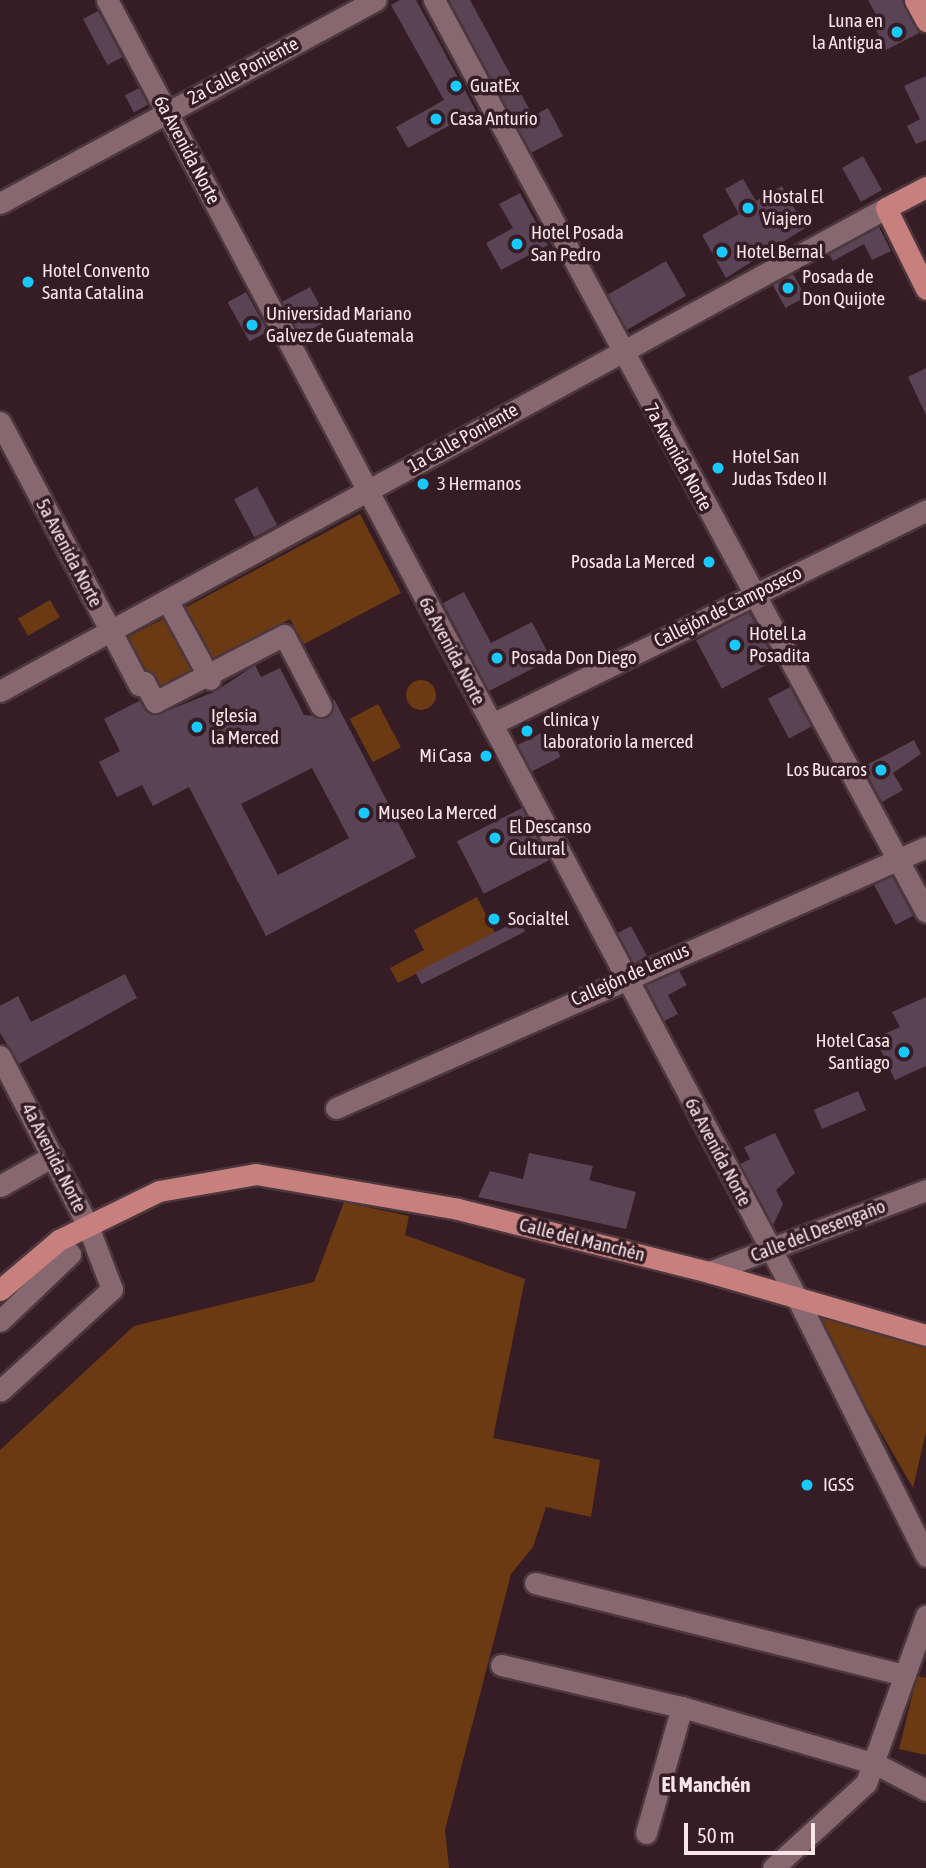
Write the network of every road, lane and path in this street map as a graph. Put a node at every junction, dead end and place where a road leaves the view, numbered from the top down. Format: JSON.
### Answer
{"nodes":[{"id":1,"x":107,"y":0,"type":"edge"},
{"id":2,"x":376,"y":0,"type":"edge"},
{"id":3,"x":434,"y":0,"type":"edge"},
{"id":4,"x":915,"y":0,"type":"edge"},
{"id":5,"x":926,"y":21,"type":"edge"},
{"id":6,"x":167,"y":112,"type":"junction"},
{"id":7,"x":926,"y":187,"type":"edge"},
{"id":8,"x":0,"y":203,"type":"edge"},
{"id":9,"x":886,"y":208,"type":"junction"},
{"id":10,"x":926,"y":289,"type":"edge"},
{"id":11,"x":621,"y":351,"type":"junction"},
{"id":12,"x":0,"y":422,"type":"edge"},
{"id":13,"x":367,"y":490,"type":"junction"},
{"id":14,"x":926,"y":510,"type":"edge"},
{"id":15,"x":753,"y":594,"type":"junction"},
{"id":16,"x":167,"y":600,"type":"junction"},
{"id":17,"x":110,"y":631,"type":"junction"},
{"id":18,"x":209,"y":677,"type":"junction"},
{"id":19,"x":0,"y":691,"type":"edge"},
{"id":20,"x":321,"y":706,"type":"dead end"},
{"id":21,"x":492,"y":724,"type":"junction"},
{"id":22,"x":926,"y":847,"type":"edge"},
{"id":23,"x":897,"y":860,"type":"junction"},
{"id":24,"x":926,"y":912,"type":"edge"},
{"id":25,"x":625,"y":976,"type":"junction"},
{"id":26,"x":0,"y":1056,"type":"edge"},
{"id":27,"x":336,"y":1108,"type":"dead end"},
{"id":28,"x":53,"y":1157,"type":"junction"},
{"id":29,"x":0,"y":1186,"type":"edge"},
{"id":30,"x":926,"y":1190,"type":"edge"},
{"id":31,"x":91,"y":1232,"type":"junction"},
{"id":32,"x":65,"y":1247,"type":"junction"},
{"id":33,"x":770,"y":1249,"type":"junction"},
{"id":34,"x":709,"y":1272,"type":"junction"},
{"id":35,"x":0,"y":1290,"type":"edge"},
{"id":36,"x":799,"y":1302,"type":"junction"},
{"id":37,"x":0,"y":1321,"type":"edge"},
{"id":38,"x":926,"y":1335,"type":"edge"},
{"id":39,"x":0,"y":1391,"type":"edge"},
{"id":40,"x":926,"y":1556,"type":"edge"},
{"id":41,"x":535,"y":1583,"type":"dead end"},
{"id":42,"x":926,"y":1615,"type":"edge"},
{"id":43,"x":501,"y":1665,"type":"dead end"},
{"id":44,"x":905,"y":1675,"type":"junction"},
{"id":45,"x":682,"y":1707,"type":"junction"},
{"id":46,"x":876,"y":1764,"type":"junction"},
{"id":47,"x":926,"y":1790,"type":"edge"},
{"id":48,"x":646,"y":1833,"type":"dead end"},
{"id":49,"x":773,"y":1868,"type":"edge"}],
"edges":[{"from":1,"to":6,"type":"street","name":"6a Avenida Norte"},
{"from":2,"to":6,"type":"street","name":"2a Calle Poniente"},
{"from":3,"to":11,"type":"street","name":"7a Avenida Norte"},
{"from":4,"to":5,"type":"main road"},
{"from":6,"to":8,"type":"street","name":"2a Calle Poniente"},
{"from":6,"to":13,"type":"street","name":"6a Avenida Norte"},
{"from":7,"to":9,"type":"main road","name":"1a Calle Poniente"},
{"from":9,"to":10,"type":"main road"},
{"from":9,"to":11,"type":"street","name":"1a Calle Poniente"},
{"from":11,"to":13,"type":"street","name":"1a Calle Poniente"},
{"from":11,"to":15,"type":"street","name":"7a Avenida Norte"},
{"from":12,"to":17,"type":"street","name":"5a Avenida Norte"},
{"from":13,"to":16,"type":"street","name":"1a Calle Poniente"},
{"from":13,"to":21,"type":"street","name":"6a Avenida Norte"},
{"from":14,"to":15,"type":"street","name":"Callejón de Camposeco"},
{"from":15,"to":21,"type":"street","name":"Callejón de Camposeco"},
{"from":15,"to":23,"type":"street","name":"7a Avenida Norte"},
{"from":16,"to":17,"type":"street","name":"1a Calle Poniente"},
{"from":16,"to":18,"type":"street"},
{"from":17,"to":18,"type":"street","name":"5a Avenida Norte"},
{"from":17,"to":19,"type":"street","name":"1a Calle Poniente"},
{"from":18,"to":20,"type":"street"},
{"from":21,"to":25,"type":"street","name":"6a Avenida Norte"},
{"from":22,"to":23,"type":"street","name":"Callejón de Lemus"},
{"from":23,"to":24,"type":"street","name":"7a Avenida Norte"},
{"from":23,"to":25,"type":"street","name":"Callejón de Lemus"},
{"from":25,"to":27,"type":"street","name":"Callejón de Lemus"},
{"from":25,"to":33,"type":"street","name":"6a Avenida Norte"},
{"from":26,"to":28,"type":"street","name":"4a Avenida Norte"},
{"from":28,"to":29,"type":"street"},
{"from":28,"to":31,"type":"street","name":"4a Avenida Norte"},
{"from":30,"to":33,"type":"street","name":"Calle del Desengaño"},
{"from":31,"to":32,"type":"main road","name":"Calle del Manchén"},
{"from":31,"to":34,"type":"main road","name":"Calle del Manchén"},
{"from":31,"to":39,"type":"street","name":"4a Avenida Norte"},
{"from":32,"to":35,"type":"main road","name":"Calle del Manchén"},
{"from":32,"to":37,"type":"street"},
{"from":33,"to":34,"type":"street","name":"Calle del Desengaño"},
{"from":33,"to":36,"type":"street","name":"6a Avenida Norte"},
{"from":34,"to":36,"type":"main road","name":"Calle del Manchén"},
{"from":36,"to":38,"type":"main road","name":"Calle del Manchén"},
{"from":36,"to":40,"type":"street"},
{"from":41,"to":44,"type":"street"},
{"from":42,"to":44,"type":"street"},
{"from":43,"to":45,"type":"street"},
{"from":44,"to":46,"type":"street"},
{"from":45,"to":46,"type":"street"},
{"from":45,"to":48,"type":"street"},
{"from":46,"to":47,"type":"street"},
{"from":46,"to":49,"type":"street"}]}
